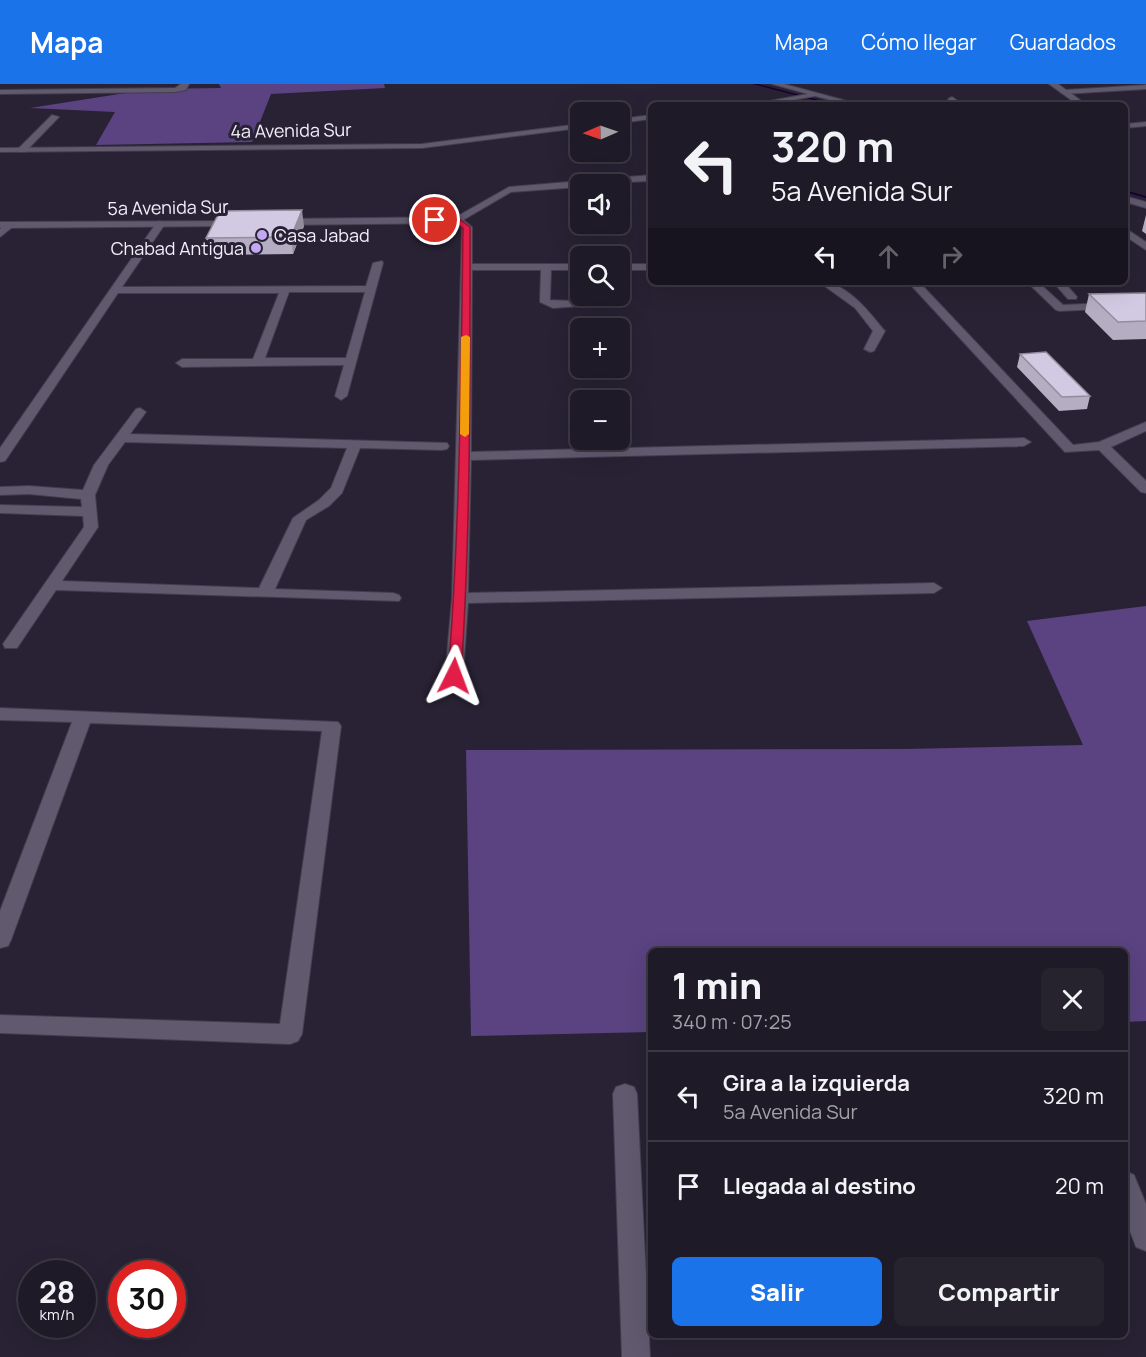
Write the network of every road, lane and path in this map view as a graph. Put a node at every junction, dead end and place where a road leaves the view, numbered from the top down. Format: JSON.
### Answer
{"nodes":[{"id":1,"x":776,"y":84,"type":"edge"},
{"id":2,"x":1053,"y":84,"type":"edge"},
{"id":3,"x":183,"y":87,"type":"edge"},
{"id":4,"x":1146,"y":87,"type":"edge"},
{"id":5,"x":0,"y":92,"type":"edge"},
{"id":6,"x":1064,"y":92,"type":"junction"},
{"id":7,"x":816,"y":95,"type":"junction"},
{"id":8,"x":952,"y":99,"type":"dead end"},
{"id":9,"x":789,"y":102,"type":"edge"},
{"id":10,"x":845,"y":102,"type":"edge"},
{"id":11,"x":956,"y":102,"type":"edge"},
{"id":12,"x":1079,"y":102,"type":"edge"},
{"id":13,"x":55,"y":117,"type":"dead end"},
{"id":14,"x":648,"y":117,"type":"edge"},
{"id":15,"x":630,"y":120,"type":"edge"},
{"id":16,"x":1146,"y":124,"type":"edge"},
{"id":17,"x":1128,"y":126,"type":"edge"},
{"id":18,"x":570,"y":127,"type":"edge"},
{"id":19,"x":0,"y":150,"type":"edge"},
{"id":20,"x":22,"y":150,"type":"junction"},
{"id":21,"x":648,"y":178,"type":"edge"},
{"id":22,"x":1128,"y":200,"type":"edge"},
{"id":23,"x":1146,"y":205,"type":"edge"},
{"id":24,"x":458,"y":220,"type":"junction"},
{"id":25,"x":243,"y":223,"type":"edge"},
{"id":26,"x":267,"y":223,"type":"edge"},
{"id":27,"x":160,"y":224,"type":"junction"},
{"id":28,"x":5,"y":225,"type":"edge"},
{"id":29,"x":1128,"y":233,"type":"edge"},
{"id":30,"x":0,"y":234,"type":"edge"},
{"id":31,"x":1146,"y":247,"type":"edge"},
{"id":32,"x":378,"y":263,"type":"dead end"},
{"id":33,"x":466,"y":267,"type":"junction"},
{"id":34,"x":546,"y":267,"type":"junction"},
{"id":35,"x":570,"y":267,"type":"edge"},
{"id":36,"x":630,"y":267,"type":"edge"},
{"id":37,"x":648,"y":267,"type":"edge"},
{"id":38,"x":829,"y":285,"type":"edge"},
{"id":39,"x":916,"y":285,"type":"edge"},
{"id":40,"x":1035,"y":285,"type":"edge"},
{"id":41,"x":1061,"y":285,"type":"edge"},
{"id":42,"x":370,"y":289,"type":"junction"},
{"id":43,"x":115,"y":290,"type":"junction"},
{"id":44,"x":285,"y":290,"type":"junction"},
{"id":45,"x":1146,"y":294,"type":"edge"},
{"id":46,"x":1072,"y":297,"type":"junction"},
{"id":47,"x":570,"y":304,"type":"edge"},
{"id":48,"x":1146,"y":304,"type":"edge"},
{"id":49,"x":1060,"y":308,"type":"junction"},
{"id":50,"x":870,"y":349,"type":"dead end"},
{"id":51,"x":351,"y":361,"type":"junction"},
{"id":52,"x":258,"y":362,"type":"junction"},
{"id":53,"x":182,"y":363,"type":"dead end"},
{"id":54,"x":341,"y":396,"type":"dead end"},
{"id":55,"x":140,"y":412,"type":"dead end"},
{"id":56,"x":1146,"y":426,"type":"edge"},
{"id":57,"x":121,"y":438,"type":"junction"},
{"id":58,"x":1024,"y":442,"type":"dead end"},
{"id":59,"x":355,"y":444,"type":"junction"},
{"id":60,"x":442,"y":446,"type":"dead end"},
{"id":61,"x":1102,"y":446,"type":"junction"},
{"id":62,"x":464,"y":456,"type":"junction"},
{"id":63,"x":0,"y":458,"type":"edge"},
{"id":64,"x":1146,"y":489,"type":"edge"},
{"id":65,"x":0,"y":491,"type":"edge"},
{"id":66,"x":88,"y":495,"type":"junction"},
{"id":67,"x":0,"y":509,"type":"edge"},
{"id":68,"x":88,"y":512,"type":"junction"},
{"id":69,"x":52,"y":585,"type":"junction"},
{"id":70,"x":934,"y":588,"type":"dead end"},
{"id":71,"x":265,"y":593,"type":"junction"},
{"id":72,"x":393,"y":598,"type":"dead end"},
{"id":73,"x":460,"y":598,"type":"junction"},
{"id":74,"x":11,"y":644,"type":"dead end"},
{"id":75,"x":454,"y":676,"type":"dead end"},
{"id":76,"x":0,"y":714,"type":"edge"},
{"id":77,"x":83,"y":717,"type":"junction"},
{"id":78,"x":0,"y":940,"type":"edge"},
{"id":79,"x":0,"y":1024,"type":"edge"},
{"id":80,"x":625,"y":1094,"type":"dead end"},
{"id":81,"x":1128,"y":1191,"type":"edge"},
{"id":82,"x":1146,"y":1238,"type":"edge"},
{"id":83,"x":636,"y":1357,"type":"edge"}],
"edges":[{"from":1,"to":7,"type":"street"},
{"from":2,"to":6,"type":"street"},
{"from":3,"to":5,"type":"street"},
{"from":4,"to":6,"type":"street"},
{"from":6,"to":12,"type":"street"},
{"from":7,"to":9,"type":"street"},
{"from":7,"to":10,"type":"street"},
{"from":8,"to":11,"type":"street"},
{"from":13,"to":20,"type":"street"},
{"from":14,"to":15,"type":"street"},
{"from":16,"to":17,"type":"street"},
{"from":18,"to":20,"type":"street","name":"4a Avenida Sur"},
{"from":19,"to":20,"type":"street","name":"4a Avenida Sur"},
{"from":21,"to":24,"type":"street"},
{"from":22,"to":23,"type":"street"},
{"from":24,"to":26,"type":"street"},
{"from":24,"to":33,"type":"street"},
{"from":25,"to":27,"type":"street","name":"5a Avenida Sur"},
{"from":27,"to":28,"type":"street","name":"5a Avenida Sur"},
{"from":27,"to":43,"type":"street"},
{"from":28,"to":30,"type":"street"},
{"from":29,"to":31,"type":"street"},
{"from":32,"to":42,"type":"street"},
{"from":33,"to":34,"type":"street"},
{"from":33,"to":62,"type":"street"},
{"from":34,"to":35,"type":"street"},
{"from":34,"to":47,"type":"street"},
{"from":36,"to":37,"type":"street"},
{"from":38,"to":50,"type":"street"},
{"from":39,"to":61,"type":"street"},
{"from":40,"to":49,"type":"street"},
{"from":41,"to":46,"type":"street"},
{"from":42,"to":44,"type":"street"},
{"from":42,"to":51,"type":"street"},
{"from":43,"to":44,"type":"street"},
{"from":43,"to":63,"type":"street"},
{"from":44,"to":52,"type":"street"},
{"from":45,"to":46,"type":"street"},
{"from":46,"to":49,"type":"street"},
{"from":48,"to":49,"type":"street"},
{"from":51,"to":52,"type":"street"},
{"from":51,"to":54,"type":"street"},
{"from":52,"to":53,"type":"street"},
{"from":55,"to":57,"type":"street"},
{"from":56,"to":61,"type":"street"},
{"from":57,"to":59,"type":"street"},
{"from":57,"to":66,"type":"street"},
{"from":58,"to":62,"type":"street"},
{"from":59,"to":60,"type":"street"},
{"from":59,"to":71,"type":"street"},
{"from":61,"to":64,"type":"street"},
{"from":62,"to":73,"type":"street"},
{"from":65,"to":66,"type":"street"},
{"from":66,"to":68,"type":"street"},
{"from":67,"to":68,"type":"street"},
{"from":68,"to":69,"type":"street"},
{"from":69,"to":71,"type":"street"},
{"from":69,"to":74,"type":"street"},
{"from":70,"to":73,"type":"street"},
{"from":71,"to":72,"type":"street"},
{"from":73,"to":75,"type":"street"},
{"from":76,"to":77,"type":"street"},
{"from":77,"to":78,"type":"street"},
{"from":77,"to":79,"type":"street"},
{"from":80,"to":83,"type":"street"},
{"from":81,"to":82,"type":"street"}]}
